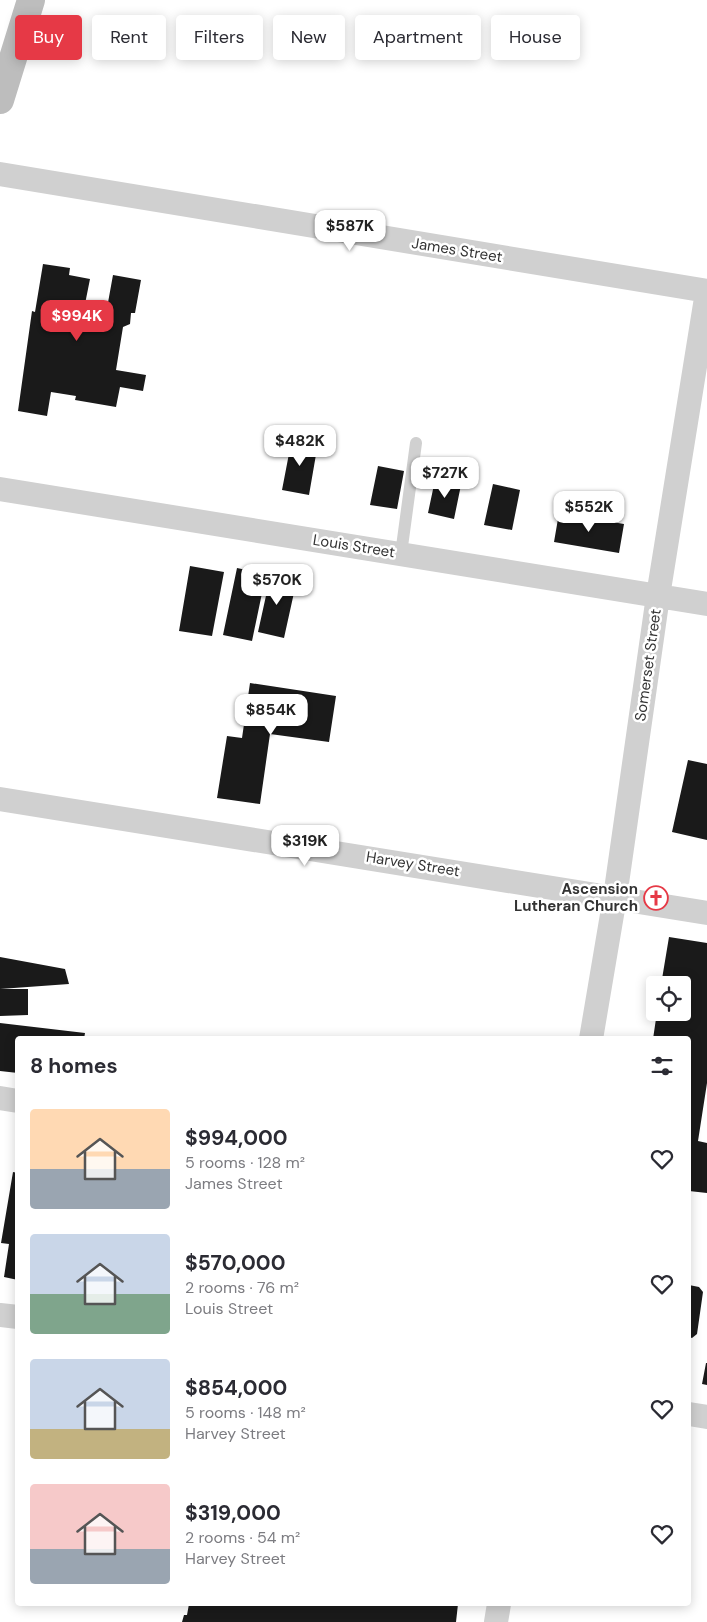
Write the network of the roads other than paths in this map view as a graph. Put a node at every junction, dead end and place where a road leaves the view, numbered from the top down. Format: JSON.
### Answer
{"nodes":[{"id":1,"x":31,"y":0,"type":"edge"},
{"id":2,"x":0,"y":100,"type":"edge"},
{"id":3,"x":0,"y":174,"type":"edge"},
{"id":4,"x":707,"y":291,"type":"edge"},
{"id":5,"x":416,"y":443,"type":"dead end"},
{"id":6,"x":0,"y":489,"type":"edge"},
{"id":7,"x":401,"y":554,"type":"junction"},
{"id":8,"x":658,"y":596,"type":"junction"},
{"id":9,"x":707,"y":604,"type":"edge"},
{"id":10,"x":0,"y":799,"type":"edge"},
{"id":11,"x":616,"y":897,"type":"junction"},
{"id":12,"x":707,"y":912,"type":"edge"},
{"id":13,"x":592,"y":1036,"type":"edge"},
{"id":14,"x":0,"y":1098,"type":"edge"},
{"id":15,"x":15,"y":1100,"type":"edge"},
{"id":16,"x":0,"y":1314,"type":"edge"},
{"id":17,"x":15,"y":1316,"type":"edge"},
{"id":18,"x":691,"y":1414,"type":"edge"},
{"id":19,"x":707,"y":1417,"type":"edge"},
{"id":20,"x":498,"y":1606,"type":"edge"},
{"id":21,"x":496,"y":1622,"type":"edge"}],
"edges":[{"from":1,"to":2,"type":"main road"},
{"from":3,"to":4,"type":"street","name":"James Street"},
{"from":4,"to":8,"type":"street","name":"Somerset Street"},
{"from":5,"to":7,"type":"lane"},
{"from":6,"to":7,"type":"street","name":"Louis Street"},
{"from":7,"to":8,"type":"street","name":"Louis Street"},
{"from":8,"to":9,"type":"street","name":"Louis Street"},
{"from":8,"to":11,"type":"street","name":"Somerset Street"},
{"from":10,"to":11,"type":"street","name":"Harvey Street"},
{"from":11,"to":12,"type":"street","name":"Harvey Street"},
{"from":11,"to":13,"type":"street","name":"Somerset Street"},
{"from":14,"to":15,"type":"street"},
{"from":16,"to":17,"type":"street"},
{"from":18,"to":19,"type":"street"},
{"from":20,"to":21,"type":"street"}]}
